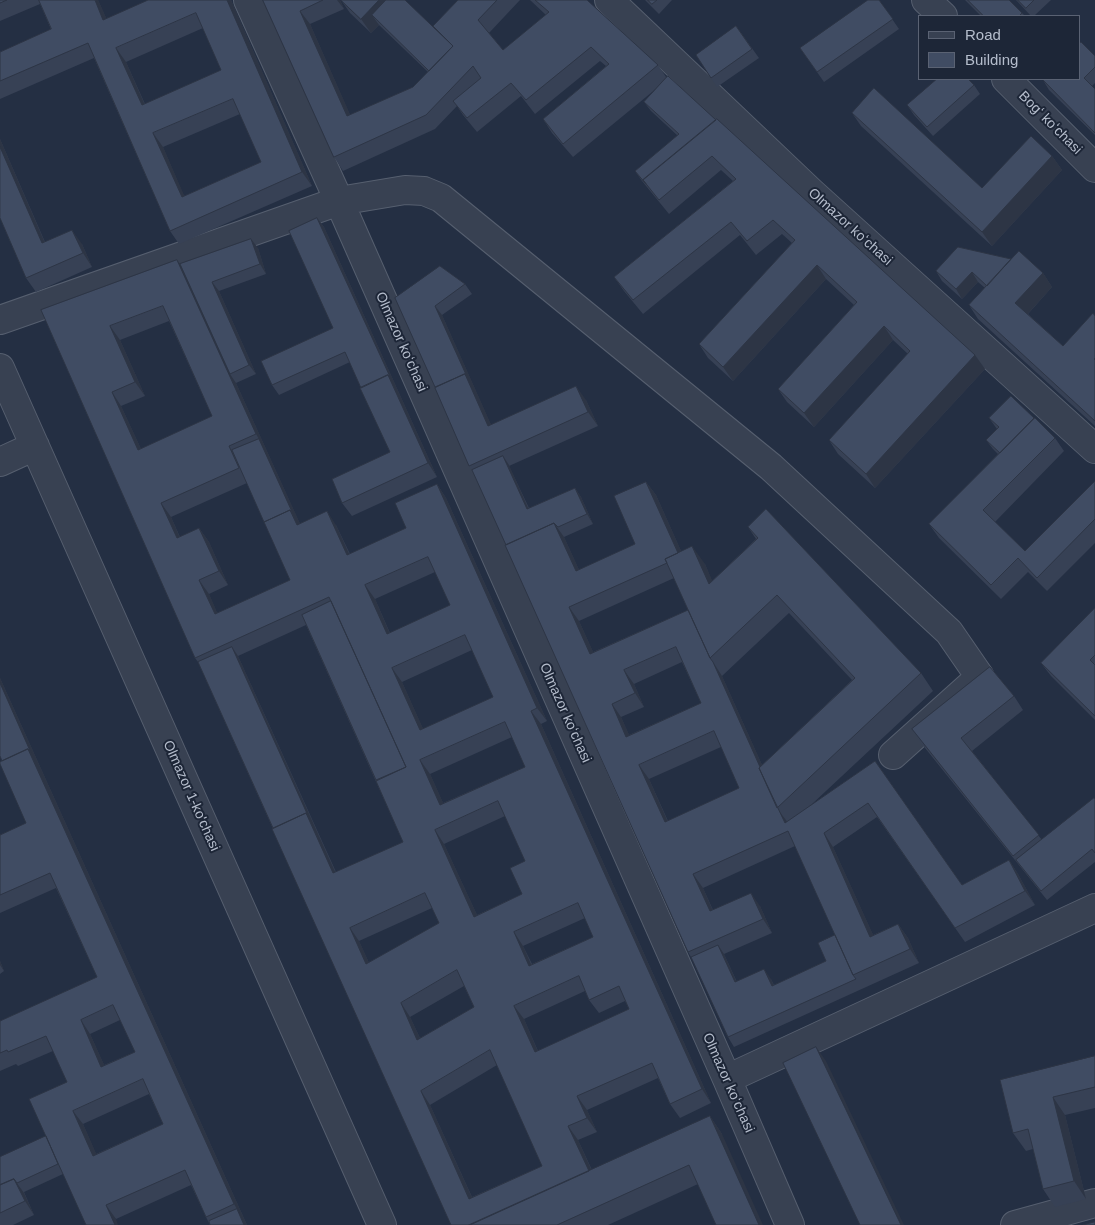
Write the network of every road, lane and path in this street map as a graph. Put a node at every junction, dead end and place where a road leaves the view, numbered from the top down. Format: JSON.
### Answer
{"nodes":[{"id":1,"x":248,"y":0,"type":"edge"},
{"id":2,"x":609,"y":0,"type":"edge"},
{"id":3,"x":926,"y":0,"type":"edge"},
{"id":4,"x":942,"y":15,"type":"edge"},
{"id":5,"x":1007,"y":80,"type":"edge"},
{"id":6,"x":1095,"y":168,"type":"edge"},
{"id":7,"x":339,"y":201,"type":"junction"},
{"id":8,"x":0,"y":320,"type":"edge"},
{"id":9,"x":0,"y":368,"type":"edge"},
{"id":10,"x":35,"y":446,"type":"junction"},
{"id":11,"x":1095,"y":449,"type":"edge"},
{"id":12,"x":0,"y":462,"type":"edge"},
{"id":13,"x":893,"y":755,"type":"dead end"},
{"id":14,"x":1095,"y":908,"type":"edge"},
{"id":15,"x":727,"y":1079,"type":"junction"},
{"id":16,"x":1095,"y":1203,"type":"edge"},
{"id":17,"x":382,"y":1225,"type":"edge"},
{"id":18,"x":790,"y":1225,"type":"edge"},
{"id":19,"x":1015,"y":1225,"type":"edge"}],
"edges":[{"from":1,"to":7,"type":"street","name":"Olmazor koʻchasi"},
{"from":2,"to":11,"type":"street","name":"Olmazor koʻchasi"},
{"from":3,"to":4,"type":"street"},
{"from":5,"to":6,"type":"street","name":"Bogʻ koʻchasi"},
{"from":7,"to":8,"type":"street"},
{"from":7,"to":13,"type":"street"},
{"from":7,"to":15,"type":"street","name":"Olmazor koʻchasi"},
{"from":9,"to":10,"type":"street","name":"Olmazor 1-ko'chasi"},
{"from":10,"to":12,"type":"street"},
{"from":10,"to":17,"type":"street","name":"Olmazor 1-ko'chasi"},
{"from":14,"to":15,"type":"street"},
{"from":15,"to":18,"type":"street","name":"Olmazor koʻchasi"},
{"from":16,"to":19,"type":"street"}]}
